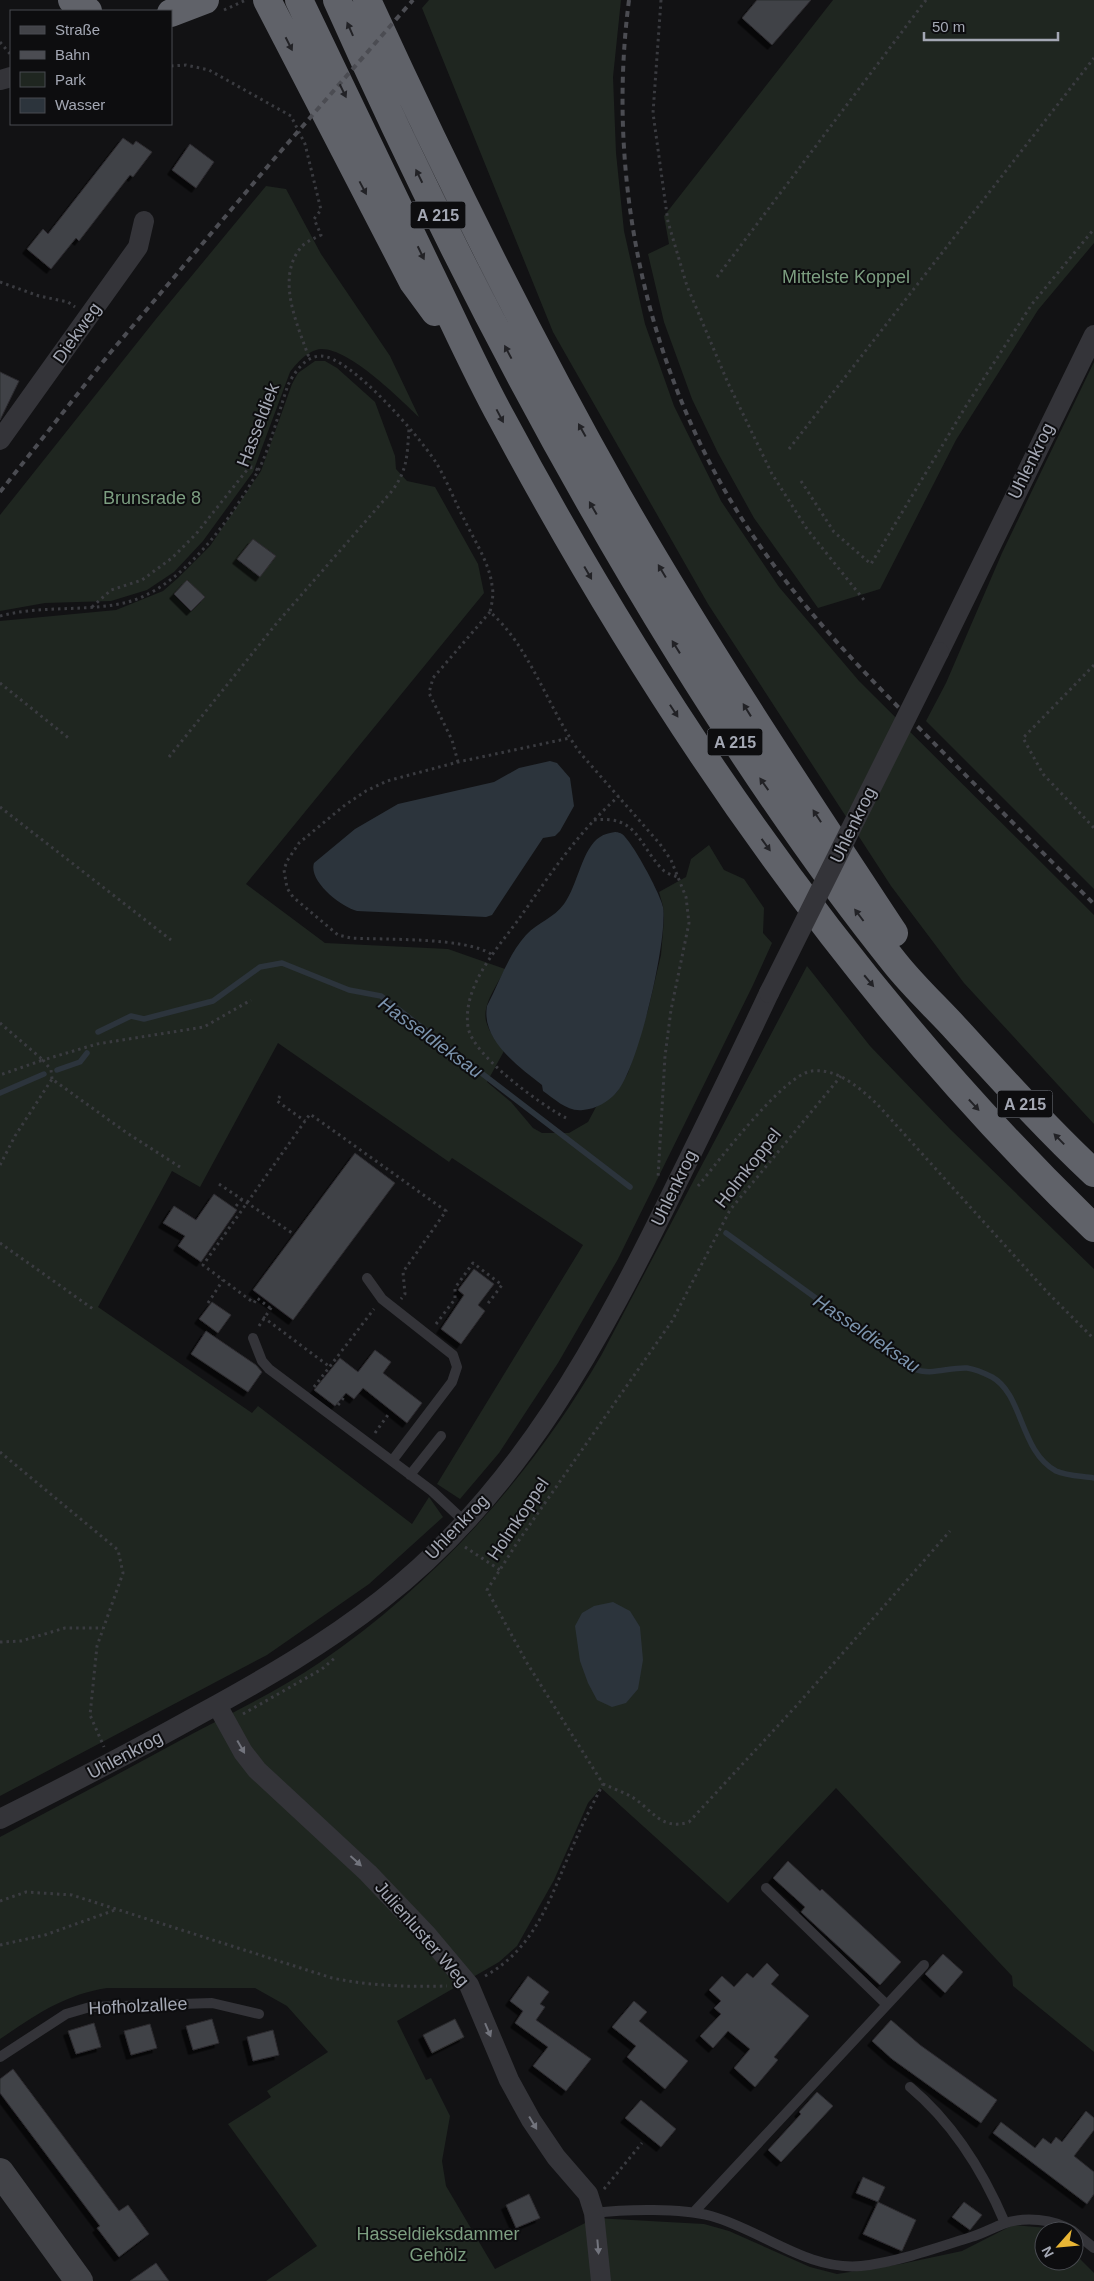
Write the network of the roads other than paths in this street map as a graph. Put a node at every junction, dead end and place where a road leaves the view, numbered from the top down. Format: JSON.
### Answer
{"nodes":[{"id":1,"x":72,"y":0,"type":"edge"},
{"id":2,"x":267,"y":0,"type":"edge"},
{"id":3,"x":298,"y":0,"type":"edge"},
{"id":4,"x":337,"y":0,"type":"edge"},
{"id":5,"x":367,"y":0,"type":"edge"},
{"id":6,"x":385,"y":0,"type":"edge"},
{"id":7,"x":215,"y":5,"type":"edge"},
{"id":8,"x":87,"y":10,"type":"edge"},
{"id":9,"x":172,"y":14,"type":"edge"},
{"id":10,"x":413,"y":99,"type":"junction"},
{"id":11,"x":144,"y":222,"type":"dead end"},
{"id":12,"x":1094,"y":335,"type":"edge"},
{"id":13,"x":478,"y":372,"type":"junction"},
{"id":14,"x":0,"y":440,"type":"edge"},
{"id":15,"x":959,"y":1032,"type":"junction"},
{"id":16,"x":1094,"y":1173,"type":"edge"},
{"id":17,"x":1094,"y":1228,"type":"edge"},
{"id":18,"x":367,"y":1278,"type":"dead end"},
{"id":19,"x":253,"y":1338,"type":"road end"},
{"id":20,"x":441,"y":1436,"type":"dead end"},
{"id":21,"x":392,"y":1462,"type":"junction"},
{"id":22,"x":410,"y":1475,"type":"junction"},
{"id":23,"x":465,"y":1522,"type":"junction"},
{"id":24,"x":217,"y":1705,"type":"junction"},
{"id":25,"x":0,"y":1819,"type":"edge"},
{"id":26,"x":766,"y":1888,"type":"dead end"},
{"id":27,"x":924,"y":1965,"type":"dead end"},
{"id":28,"x":886,"y":2004,"type":"junction"},
{"id":29,"x":259,"y":2014,"type":"dead end"},
{"id":30,"x":0,"y":2057,"type":"edge"},
{"id":31,"x":910,"y":2087,"type":"dead end"},
{"id":32,"x":0,"y":2172,"type":"edge"},
{"id":33,"x":592,"y":2207,"type":"junction"},
{"id":34,"x":694,"y":2212,"type":"junction"},
{"id":35,"x":1040,"y":2221,"type":"edge"},
{"id":36,"x":1005,"y":2223,"type":"junction"},
{"id":37,"x":1084,"y":2240,"type":"edge"},
{"id":38,"x":1094,"y":2248,"type":"edge"},
{"id":39,"x":79,"y":2281,"type":"edge"},
{"id":40,"x":601,"y":2281,"type":"edge"}],
"edges":[{"from":1,"to":8,"type":"highway"},
{"from":2,"to":13,"type":"highway","one_way":true},
{"from":3,"to":13,"type":"highway","number":"A 215","one_way":true},
{"from":15,"to":4,"type":"highway","number":"A 215","one_way":true},
{"from":5,"to":10,"type":"highway"},
{"from":6,"to":10,"type":"highway"},
{"from":7,"to":9,"type":"highway"},
{"from":15,"to":10,"type":"highway","one_way":true},
{"from":11,"to":14,"type":"street","name":"Diekweg"},
{"from":12,"to":23,"type":"street","name":"Uhlenkrog","bridge":true},
{"from":13,"to":17,"type":"highway","number":"A 215","one_way":true},
{"from":16,"to":15,"type":"highway","number":"A 215","one_way":true},
{"from":18,"to":21,"type":"lane"},
{"from":19,"to":21,"type":"lane"},
{"from":20,"to":22,"type":"lane"},
{"from":21,"to":22,"type":"lane"},
{"from":22,"to":23,"type":"lane"},
{"from":23,"to":24,"type":"street","name":"Uhlenkrog"},
{"from":24,"to":25,"type":"street","name":"Uhlenkrog"},
{"from":24,"to":33,"type":"street","name":"Julienluster Weg","one_way":true},
{"from":26,"to":28,"type":"lane"},
{"from":27,"to":28,"type":"lane"},
{"from":28,"to":34,"type":"lane"},
{"from":29,"to":30,"type":"lane","name":"Hofholzallee"},
{"from":31,"to":36,"type":"lane"},
{"from":32,"to":39,"type":"street"},
{"from":33,"to":34,"type":"lane"},
{"from":33,"to":40,"type":"street","name":"Julienluster Weg","one_way":true},
{"from":34,"to":36,"type":"lane"},
{"from":35,"to":36,"type":"lane"},
{"from":37,"to":38,"type":"lane"}]}
